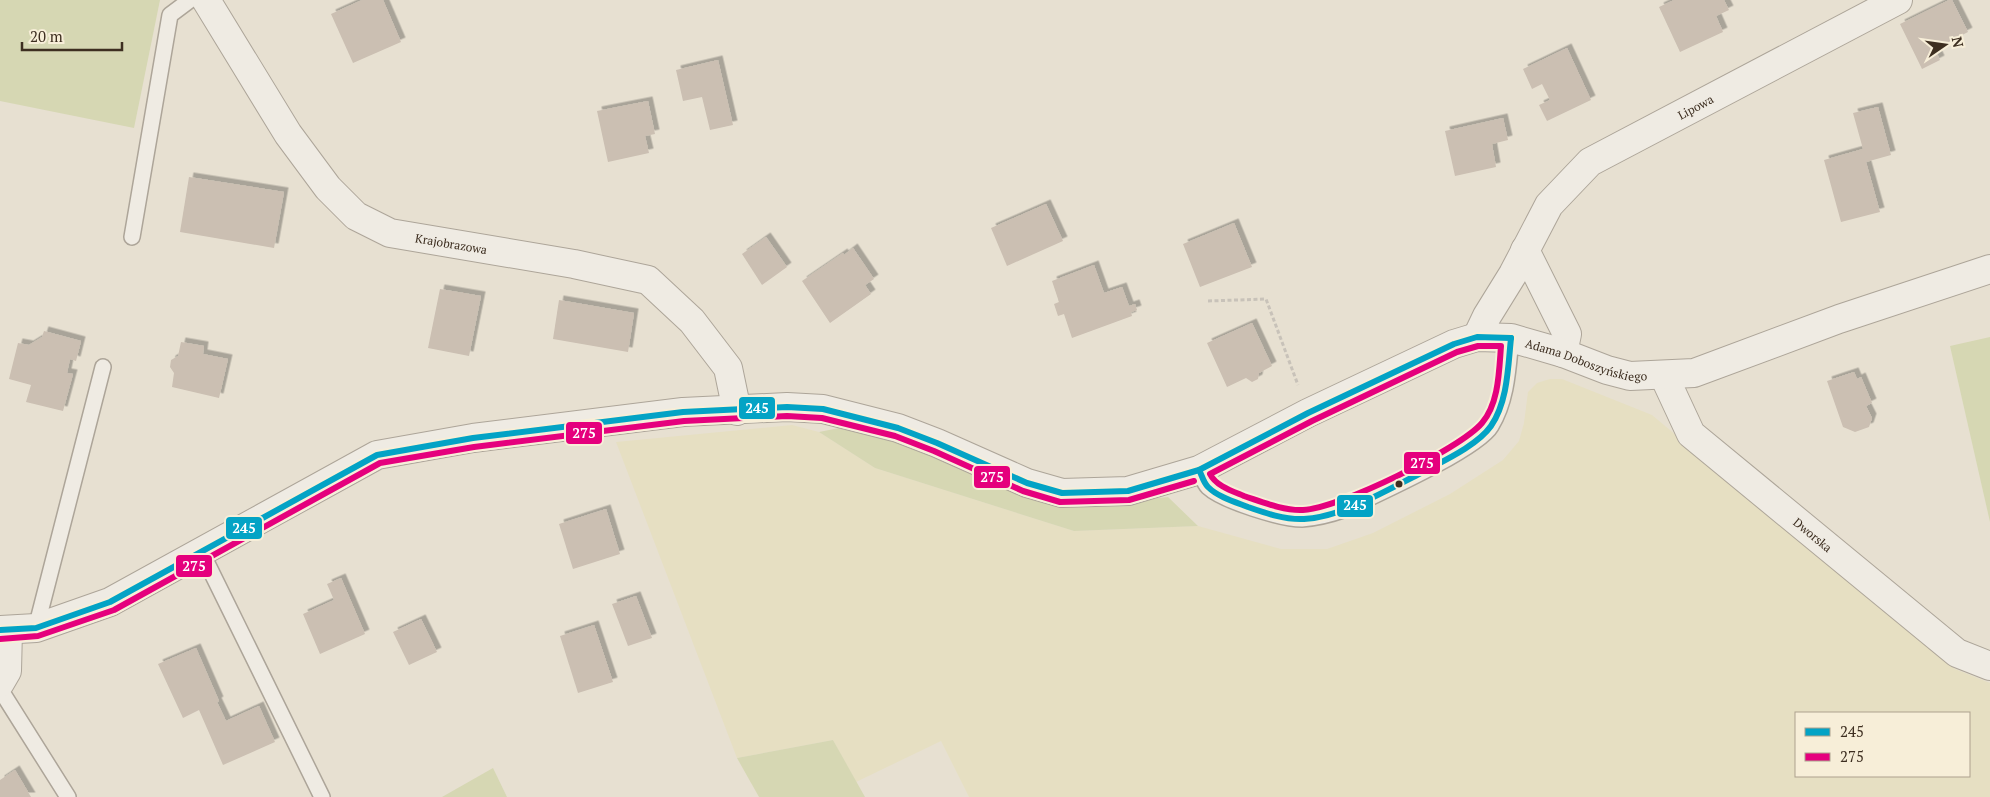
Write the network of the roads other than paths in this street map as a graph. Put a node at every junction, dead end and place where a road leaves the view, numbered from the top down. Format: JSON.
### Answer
{"nodes":[{"id":1,"x":190,"y":0,"type":"edge"},
{"id":2,"x":206,"y":0,"type":"edge"},
{"id":3,"x":1898,"y":0,"type":"edge"},
{"id":4,"x":132,"y":237,"type":"dead end"},
{"id":5,"x":1525,"y":250,"type":"junction"},
{"id":6,"x":1990,"y":268,"type":"edge"},
{"id":7,"x":1478,"y":337,"type":"junction"},
{"id":8,"x":1511,"y":338,"type":"junction"},
{"id":9,"x":1563,"y":353,"type":"junction"},
{"id":10,"x":103,"y":367,"type":"dead end"},
{"id":11,"x":1664,"y":376,"type":"junction"},
{"id":12,"x":737,"y":411,"type":"junction"},
{"id":13,"x":1199,"y":470,"type":"junction"},
{"id":14,"x":201,"y":551,"type":"junction"},
{"id":15,"x":36,"y":628,"type":"junction"},
{"id":16,"x":4,"y":630,"type":"edge"},
{"id":17,"x":1990,"y":666,"type":"edge"},
{"id":18,"x":0,"y":683,"type":"edge"},
{"id":19,"x":0,"y":690,"type":"edge"},
{"id":20,"x":68,"y":797,"type":"edge"},
{"id":21,"x":322,"y":797,"type":"edge"}],
"edges":[{"from":1,"to":4,"type":"lane"},
{"from":2,"to":12,"type":"street","name":"Krajobrazowa"},
{"from":3,"to":5,"type":"street","name":"Lipowa"},
{"from":5,"to":7,"type":"street","name":"Lipowa"},
{"from":5,"to":9,"type":"street"},
{"from":6,"to":11,"type":"street","name":"Adama Doboszyńskiego"},
{"from":7,"to":8,"type":"street","name":"Adama Doboszyńskiego"},
{"from":7,"to":13,"type":"street","name":"Adama Doboszyńskiego"},
{"from":8,"to":9,"type":"street","name":"Adama Doboszyńskiego"},
{"from":8,"to":13,"type":"lane"},
{"from":9,"to":11,"type":"street","name":"Adama Doboszyńskiego"},
{"from":10,"to":15,"type":"lane"},
{"from":11,"to":17,"type":"street","name":"Dworska"},
{"from":12,"to":13,"type":"street","name":"Adama Doboszyńskiego"},
{"from":12,"to":14,"type":"street","name":"Adama Doboszyńskiego"},
{"from":14,"to":15,"type":"street","name":"Adama Doboszyńskiego"},
{"from":14,"to":21,"type":"lane"},
{"from":15,"to":16,"type":"street","name":"Adama Doboszyńskiego"},
{"from":16,"to":18,"type":"street"},
{"from":19,"to":20,"type":"lane"}]}
